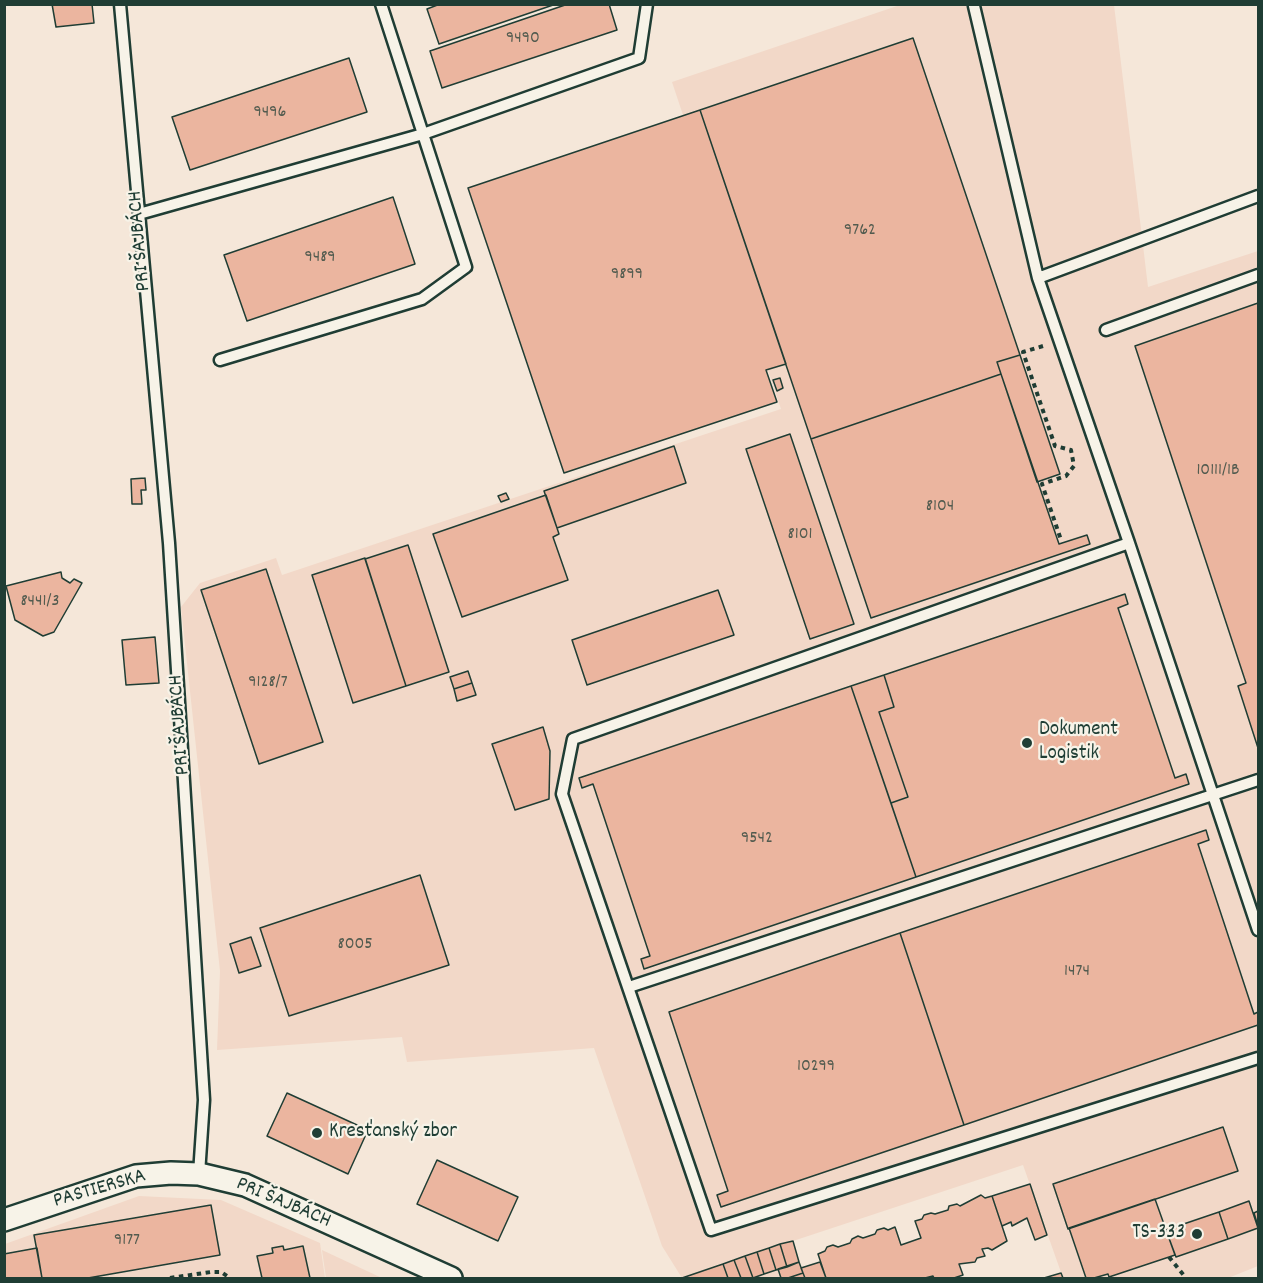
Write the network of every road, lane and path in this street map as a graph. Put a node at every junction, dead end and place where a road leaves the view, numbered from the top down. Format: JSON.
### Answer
{"nodes":[{"id":1,"x":120,"y":4,"type":"edge"},
{"id":2,"x":381,"y":4,"type":"edge"},
{"id":3,"x":647,"y":4,"type":"edge"},
{"id":4,"x":974,"y":6,"type":"dead end"},
{"id":5,"x":423,"y":134,"type":"junction"},
{"id":6,"x":1258,"y":196,"type":"edge"},
{"id":7,"x":139,"y":214,"type":"junction"},
{"id":8,"x":1258,"y":274,"type":"edge"},
{"id":9,"x":1038,"y":278,"type":"junction"},
{"id":10,"x":1106,"y":330,"type":"dead end"},
{"id":11,"x":1059,"y":341,"type":"junction"},
{"id":12,"x":220,"y":360,"type":"dead end"},
{"id":13,"x":1061,"y":540,"type":"dead end"},
{"id":14,"x":1130,"y":543,"type":"junction"},
{"id":15,"x":1258,"y":780,"type":"edge"},
{"id":16,"x":1212,"y":796,"type":"junction"},
{"id":17,"x":1258,"y":930,"type":"edge"},
{"id":18,"x":629,"y":987,"type":"junction"},
{"id":19,"x":1258,"y":1058,"type":"edge"},
{"id":20,"x":199,"y":1174,"type":"junction"},
{"id":21,"x":4,"y":1220,"type":"edge"},
{"id":22,"x":1169,"y":1257,"type":"dead end"},
{"id":23,"x":170,"y":1278,"type":"edge"},
{"id":24,"x":230,"y":1278,"type":"edge"},
{"id":25,"x":451,"y":1278,"type":"edge"},
{"id":26,"x":1186,"y":1278,"type":"edge"}],
"edges":[{"from":1,"to":7,"type":"lane","name":"PRI ŠAJBÁCH"},
{"from":2,"to":5,"type":"lane"},
{"from":3,"to":5,"type":"lane"},
{"from":4,"to":9,"type":"lane"},
{"from":5,"to":7,"type":"lane"},
{"from":5,"to":12,"type":"lane"},
{"from":6,"to":9,"type":"lane"},
{"from":7,"to":20,"type":"lane","name":"PRI ŠAJBÁCH"},
{"from":8,"to":10,"type":"lane"},
{"from":9,"to":11,"type":"lane"},
{"from":11,"to":13,"type":"path"},
{"from":11,"to":14,"type":"lane"},
{"from":14,"to":16,"type":"lane"},
{"from":14,"to":18,"type":"lane"},
{"from":15,"to":16,"type":"lane"},
{"from":16,"to":17,"type":"lane"},
{"from":16,"to":18,"type":"lane"},
{"from":18,"to":19,"type":"lane"},
{"from":20,"to":21,"type":"street","name":"PASTIERSKA"},
{"from":20,"to":25,"type":"street","name":"PRI ŠAJBÁCH"},
{"from":22,"to":26,"type":"path"},
{"from":23,"to":24,"type":"path"}]}
